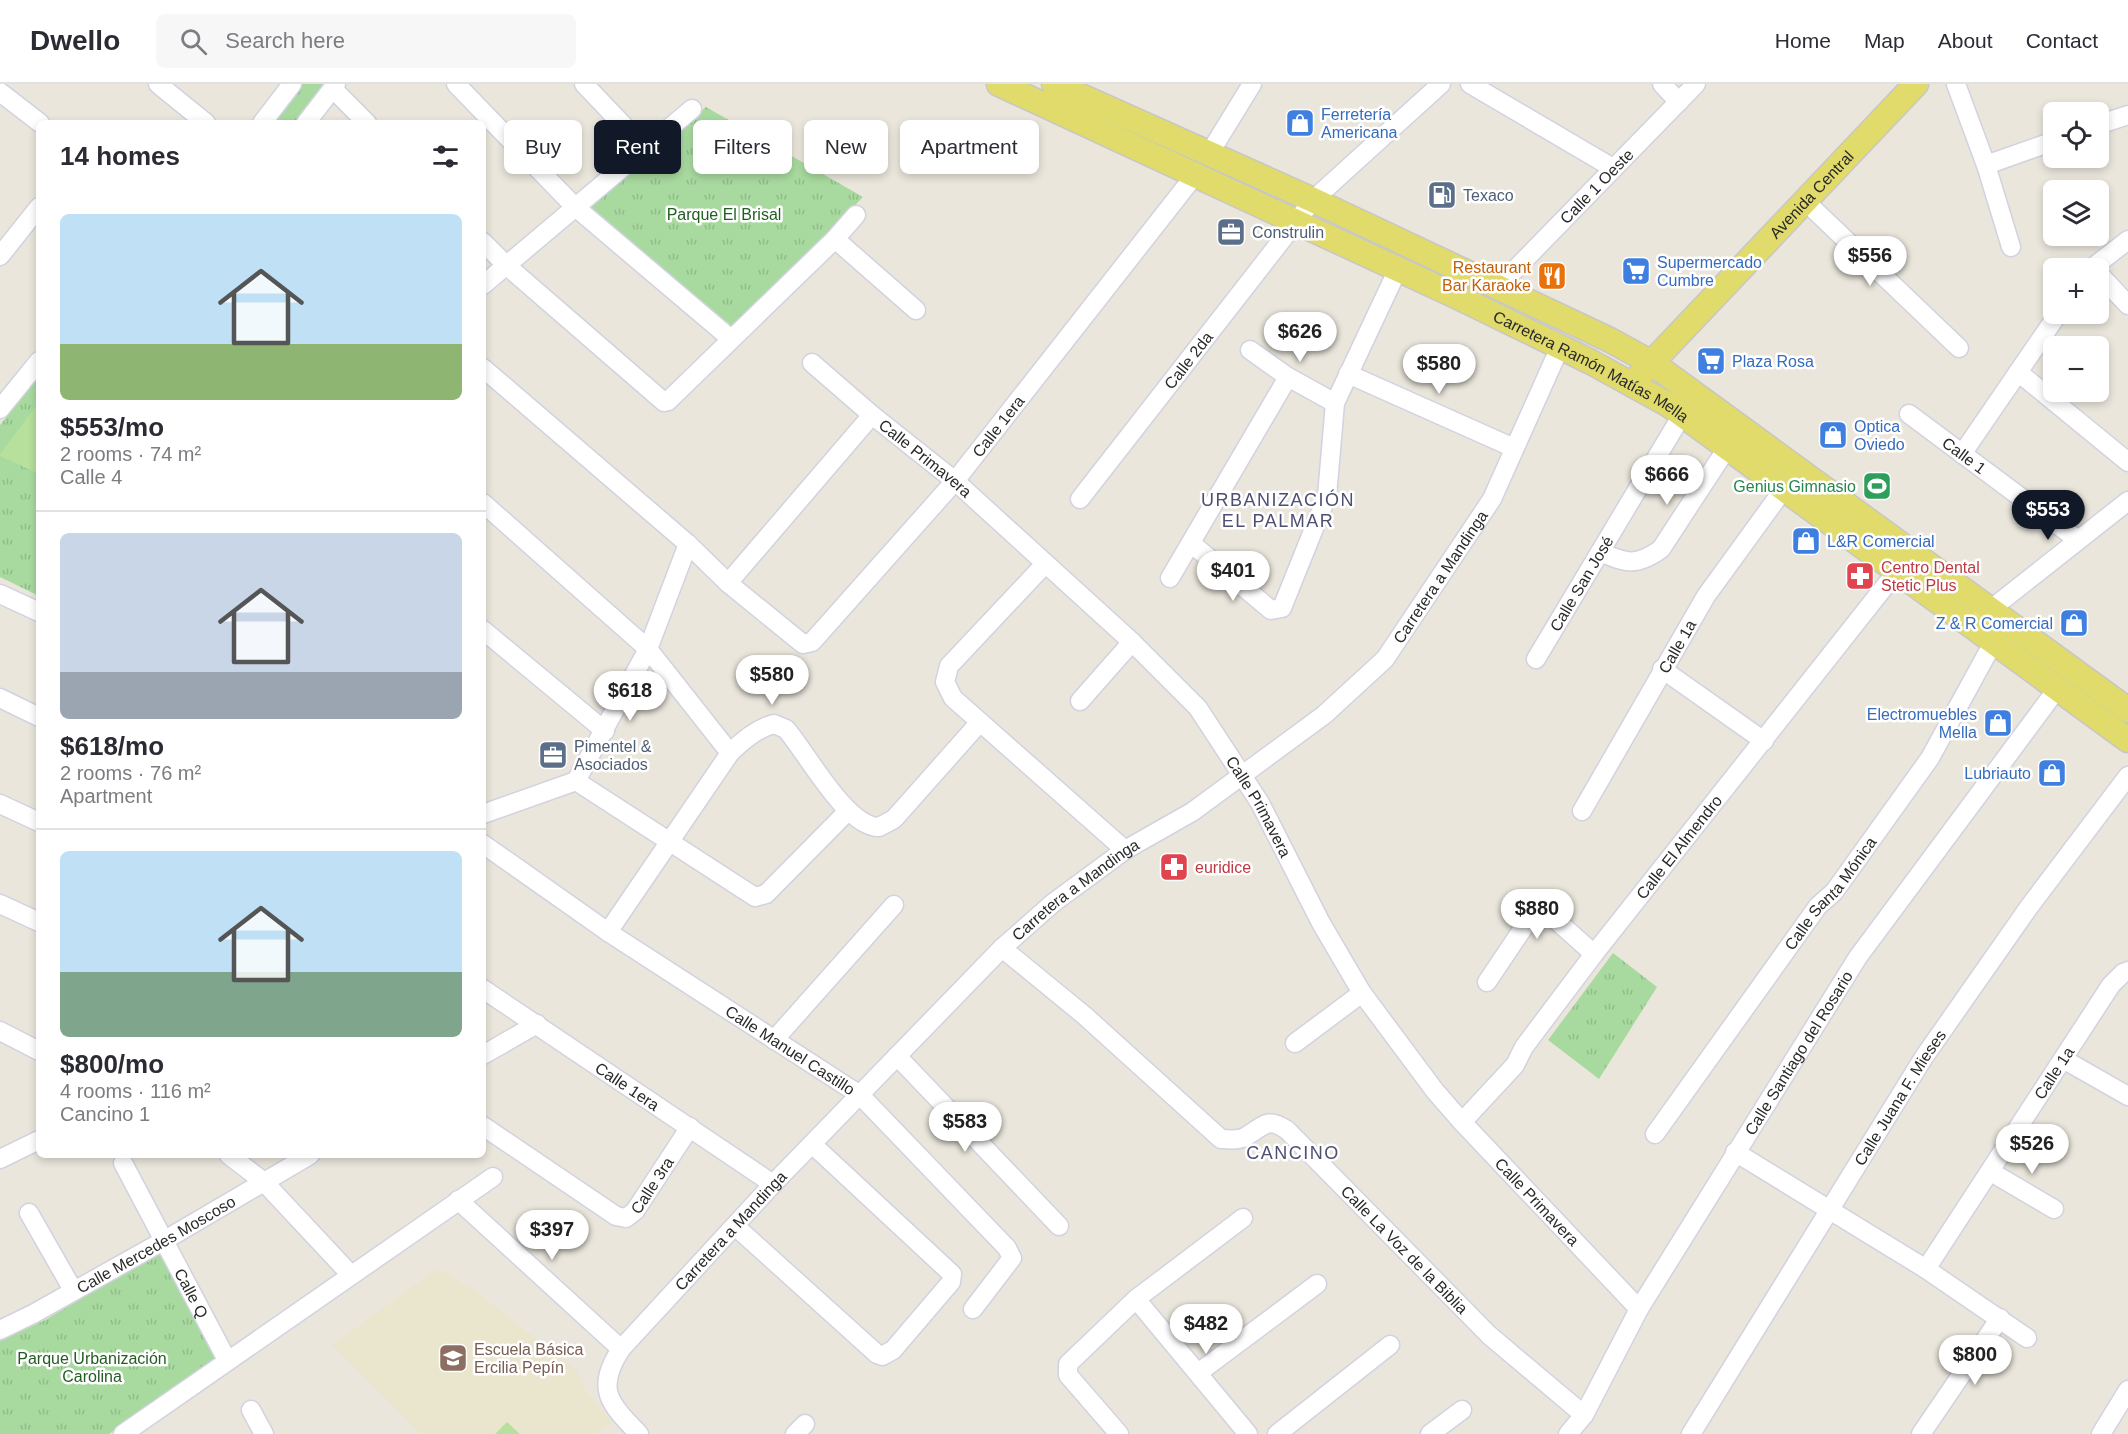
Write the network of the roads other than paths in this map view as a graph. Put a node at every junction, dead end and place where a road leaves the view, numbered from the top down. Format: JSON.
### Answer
{"nodes":[{"id":1,"x":158,"y":84,"type":"edge"},
{"id":2,"x":292,"y":84,"type":"edge"},
{"id":3,"x":456,"y":84,"type":"edge"},
{"id":4,"x":584,"y":84,"type":"edge"},
{"id":5,"x":999,"y":84,"type":"edge"},
{"id":6,"x":1054,"y":84,"type":"edge"},
{"id":7,"x":1252,"y":84,"type":"edge"},
{"id":8,"x":1442,"y":84,"type":"edge"},
{"id":9,"x":1470,"y":84,"type":"edge"},
{"id":10,"x":1662,"y":84,"type":"edge"},
{"id":11,"x":1696,"y":84,"type":"edge"},
{"id":12,"x":1916,"y":84,"type":"edge"},
{"id":13,"x":1956,"y":84,"type":"edge"},
{"id":14,"x":335,"y":86,"type":"edge"},
{"id":15,"x":4,"y":93,"type":"edge"},
{"id":16,"x":1679,"y":102,"type":"junction"},
{"id":17,"x":692,"y":109,"type":"dead end"},
{"id":18,"x":2128,"y":115,"type":"edge"},
{"id":19,"x":36,"y":120,"type":"edge"},
{"id":20,"x":202,"y":120,"type":"edge"},
{"id":21,"x":264,"y":120,"type":"edge"},
{"id":22,"x":308,"y":120,"type":"edge"},
{"id":23,"x":363,"y":120,"type":"edge"},
{"id":24,"x":618,"y":120,"type":"edge"},
{"id":25,"x":678,"y":120,"type":"edge"},
{"id":26,"x":2109,"y":121,"type":"edge"},
{"id":27,"x":2043,"y":145,"type":"edge"},
{"id":28,"x":1209,"y":154,"type":"junction"},
{"id":29,"x":1986,"y":165,"type":"junction"},
{"id":30,"x":1613,"y":168,"type":"junction"},
{"id":31,"x":612,"y":174,"type":"edge"},
{"id":32,"x":1195,"y":175,"type":"junction"},
{"id":33,"x":1313,"y":200,"type":"junction"},
{"id":34,"x":1805,"y":201,"type":"junction"},
{"id":35,"x":574,"y":206,"type":"junction"},
{"id":36,"x":36,"y":211,"type":"edge"},
{"id":37,"x":856,"y":215,"type":"dead end"},
{"id":38,"x":1295,"y":221,"type":"junction"},
{"id":39,"x":835,"y":239,"type":"junction"},
{"id":40,"x":2128,"y":240,"type":"edge"},
{"id":41,"x":486,"y":245,"type":"edge"},
{"id":42,"x":2011,"y":247,"type":"dead end"},
{"id":43,"x":0,"y":256,"type":"edge"},
{"id":44,"x":2107,"y":258,"type":"edge"},
{"id":45,"x":506,"y":265,"type":"junction"},
{"id":46,"x":1398,"y":268,"type":"junction"},
{"id":47,"x":486,"y":282,"type":"edge"},
{"id":48,"x":2109,"y":285,"type":"edge"},
{"id":49,"x":1498,"y":287,"type":"junction"},
{"id":50,"x":2128,"y":305,"type":"edge"},
{"id":51,"x":916,"y":310,"type":"dead end"},
{"id":52,"x":2051,"y":324,"type":"edge"},
{"id":53,"x":731,"y":339,"type":"junction"},
{"id":54,"x":1560,"y":347,"type":"junction"},
{"id":55,"x":1959,"y":348,"type":"dead end"},
{"id":56,"x":1250,"y":350,"type":"dead end"},
{"id":57,"x":812,"y":363,"type":"dead end"},
{"id":58,"x":1652,"y":363,"type":"junction"},
{"id":59,"x":36,"y":365,"type":"edge"},
{"id":60,"x":486,"y":371,"type":"edge"},
{"id":61,"x":2018,"y":372,"type":"junction"},
{"id":62,"x":1348,"y":374,"type":"junction"},
{"id":63,"x":1288,"y":377,"type":"junction"},
{"id":64,"x":1633,"y":384,"type":"junction"},
{"id":65,"x":1335,"y":403,"type":"junction"},
{"id":66,"x":0,"y":409,"type":"edge"},
{"id":67,"x":1909,"y":414,"type":"dead end"},
{"id":68,"x":872,"y":415,"type":"junction"},
{"id":69,"x":1682,"y":415,"type":"junction"},
{"id":70,"x":1514,"y":448,"type":"junction"},
{"id":71,"x":1727,"y":448,"type":"junction"},
{"id":72,"x":1962,"y":454,"type":"junction"},
{"id":73,"x":2128,"y":462,"type":"edge"},
{"id":74,"x":955,"y":481,"type":"junction"},
{"id":75,"x":1783,"y":490,"type":"junction"},
{"id":76,"x":1080,"y":499,"type":"dead end"},
{"id":77,"x":2128,"y":501,"type":"edge"},
{"id":78,"x":486,"y":506,"type":"edge"},
{"id":79,"x":2078,"y":540,"type":"junction"},
{"id":80,"x":688,"y":544,"type":"junction"},
{"id":81,"x":1192,"y":544,"type":"junction"},
{"id":82,"x":1600,"y":552,"type":"junction"},
{"id":83,"x":1045,"y":564,"type":"junction"},
{"id":84,"x":1897,"y":571,"type":"junction"},
{"id":85,"x":1170,"y":578,"type":"dead end"},
{"id":86,"x":728,"y":583,"type":"junction"},
{"id":87,"x":0,"y":594,"type":"edge"},
{"id":88,"x":1990,"y":609,"type":"junction"},
{"id":89,"x":36,"y":611,"type":"edge"},
{"id":90,"x":1971,"y":625,"type":"junction"},
{"id":91,"x":486,"y":632,"type":"edge"},
{"id":92,"x":1132,"y":642,"type":"junction"},
{"id":93,"x":1993,"y":643,"type":"junction"},
{"id":94,"x":648,"y":649,"type":"junction"},
{"id":95,"x":1536,"y":659,"type":"dead end"},
{"id":96,"x":1662,"y":669,"type":"junction"},
{"id":97,"x":2057,"y":689,"type":"junction"},
{"id":98,"x":0,"y":698,"type":"edge"},
{"id":99,"x":1080,"y":701,"type":"dead end"},
{"id":100,"x":2128,"y":710,"type":"edge"},
{"id":101,"x":36,"y":716,"type":"edge"},
{"id":102,"x":980,"y":722,"type":"junction"},
{"id":103,"x":605,"y":731,"type":"junction"},
{"id":104,"x":2128,"y":740,"type":"edge"},
{"id":105,"x":1764,"y":741,"type":"junction"},
{"id":106,"x":730,"y":753,"type":"junction"},
{"id":107,"x":1242,"y":775,"type":"junction"},
{"id":108,"x":2128,"y":776,"type":"edge"},
{"id":109,"x":576,"y":781,"type":"junction"},
{"id":110,"x":0,"y":804,"type":"edge"},
{"id":111,"x":486,"y":810,"type":"edge"},
{"id":112,"x":848,"y":811,"type":"junction"},
{"id":113,"x":1582,"y":811,"type":"dead end"},
{"id":114,"x":36,"y":821,"type":"edge"},
{"id":115,"x":669,"y":842,"type":"junction"},
{"id":116,"x":486,"y":846,"type":"edge"},
{"id":117,"x":1125,"y":850,"type":"junction"},
{"id":118,"x":0,"y":904,"type":"edge"},
{"id":119,"x":894,"y":905,"type":"dead end"},
{"id":120,"x":36,"y":921,"type":"edge"},
{"id":121,"x":608,"y":932,"type":"junction"},
{"id":122,"x":1002,"y":948,"type":"junction"},
{"id":123,"x":1594,"y":954,"type":"junction"},
{"id":124,"x":2128,"y":971,"type":"edge"},
{"id":125,"x":1486,"y":982,"type":"dead end"},
{"id":126,"x":486,"y":991,"type":"edge"},
{"id":127,"x":1362,"y":993,"type":"junction"},
{"id":128,"x":537,"y":1024,"type":"junction"},
{"id":129,"x":0,"y":1031,"type":"edge"},
{"id":130,"x":774,"y":1040,"type":"junction"},
{"id":131,"x":1295,"y":1043,"type":"dead end"},
{"id":132,"x":36,"y":1049,"type":"edge"},
{"id":133,"x":486,"y":1053,"type":"edge"},
{"id":134,"x":897,"y":1056,"type":"junction"},
{"id":135,"x":2063,"y":1059,"type":"junction"},
{"id":136,"x":860,"y":1095,"type":"junction"},
{"id":137,"x":2128,"y":1096,"type":"edge"},
{"id":138,"x":1462,"y":1122,"type":"junction"},
{"id":139,"x":690,"y":1126,"type":"junction"},
{"id":140,"x":486,"y":1128,"type":"edge"},
{"id":141,"x":1654,"y":1134,"type":"dead end"},
{"id":142,"x":36,"y":1142,"type":"edge"},
{"id":143,"x":812,"y":1144,"type":"junction"},
{"id":144,"x":1735,"y":1152,"type":"junction"},
{"id":145,"x":233,"y":1158,"type":"edge"},
{"id":146,"x":305,"y":1158,"type":"edge"},
{"id":147,"x":0,"y":1160,"type":"edge"},
{"id":148,"x":123,"y":1163,"type":"dead end"},
{"id":149,"x":1991,"y":1172,"type":"junction"},
{"id":150,"x":493,"y":1177,"type":"dead end"},
{"id":151,"x":264,"y":1182,"type":"junction"},
{"id":152,"x":773,"y":1184,"type":"junction"},
{"id":153,"x":458,"y":1200,"type":"junction"},
{"id":154,"x":1830,"y":1209,"type":"junction"},
{"id":155,"x":2054,"y":1209,"type":"dead end"},
{"id":156,"x":29,"y":1213,"type":"dead end"},
{"id":157,"x":1243,"y":1218,"type":"dead end"},
{"id":158,"x":735,"y":1226,"type":"junction"},
{"id":159,"x":1059,"y":1226,"type":"dead end"},
{"id":160,"x":165,"y":1240,"type":"junction"},
{"id":161,"x":1926,"y":1269,"type":"junction"},
{"id":162,"x":351,"y":1275,"type":"junction"},
{"id":163,"x":1317,"y":1284,"type":"dead end"},
{"id":164,"x":73,"y":1290,"type":"junction"},
{"id":165,"x":1136,"y":1299,"type":"junction"},
{"id":166,"x":973,"y":1309,"type":"dead end"},
{"id":167,"x":1639,"y":1309,"type":"junction"},
{"id":168,"x":2000,"y":1318,"type":"junction"},
{"id":169,"x":0,"y":1330,"type":"edge"},
{"id":170,"x":2027,"y":1338,"type":"dead end"},
{"id":171,"x":1390,"y":1345,"type":"dead end"},
{"id":172,"x":621,"y":1349,"type":"junction"},
{"id":173,"x":227,"y":1360,"type":"junction"},
{"id":174,"x":1198,"y":1374,"type":"junction"},
{"id":175,"x":2128,"y":1390,"type":"edge"},
{"id":176,"x":251,"y":1410,"type":"dead end"},
{"id":177,"x":1462,"y":1410,"type":"dead end"},
{"id":178,"x":1584,"y":1415,"type":"junction"},
{"id":179,"x":128,"y":1433,"type":"edge"},
{"id":180,"x":264,"y":1434,"type":"edge"},
{"id":181,"x":639,"y":1434,"type":"edge"},
{"id":182,"x":1119,"y":1434,"type":"edge"},
{"id":183,"x":1248,"y":1434,"type":"edge"},
{"id":184,"x":1277,"y":1434,"type":"edge"},
{"id":185,"x":1430,"y":1434,"type":"edge"},
{"id":186,"x":1568,"y":1434,"type":"edge"},
{"id":187,"x":1691,"y":1434,"type":"edge"},
{"id":188,"x":1921,"y":1434,"type":"edge"},
{"id":189,"x":2101,"y":1434,"type":"edge"}],
"edges":[{"from":1,"to":20,"type":"street"},
{"from":2,"to":21,"type":"street"},
{"from":3,"to":35,"type":"street"},
{"from":4,"to":24,"type":"street"},
{"from":5,"to":32,"type":"main road","name":"Carretera Ramón Matías Mella"},
{"from":6,"to":28,"type":"main road","name":"Carretera Ramón Matías Mella"},
{"from":7,"to":28,"type":"street"},
{"from":8,"to":33,"type":"street","name":"Calle 2da"},
{"from":9,"to":30,"type":"street"},
{"from":10,"to":16,"type":"street"},
{"from":11,"to":16,"type":"street","name":"Calle 1 Oeste"},
{"from":12,"to":34,"type":"main road","name":"Avenida Central"},
{"from":13,"to":29,"type":"street"},
{"from":14,"to":22,"type":"street"},
{"from":14,"to":23,"type":"street"},
{"from":15,"to":19,"type":"street"},
{"from":16,"to":30,"type":"street","name":"Calle 1 Oeste"},
{"from":17,"to":25,"type":"street"},
{"from":18,"to":26,"type":"street"},
{"from":27,"to":29,"type":"street"},
{"from":28,"to":33,"type":"main road","name":"Carretera Ramón Matías Mella"},
{"from":29,"to":42,"type":"street"},
{"from":30,"to":49,"type":"street","name":"Calle 1 Oeste"},
{"from":31,"to":35,"type":"street"},
{"from":32,"to":38,"type":"main road","name":"Carretera Ramón Matías Mella"},
{"from":32,"to":74,"type":"street","name":"Calle 1era"},
{"from":33,"to":38,"type":"street","name":"Calle 2da"},
{"from":33,"to":49,"type":"main road","name":"Carretera Ramón Matías Mella"},
{"from":34,"to":55,"type":"street"},
{"from":34,"to":58,"type":"main road","name":"Avenida Central"},
{"from":35,"to":45,"type":"street"},
{"from":35,"to":53,"type":"street"},
{"from":36,"to":43,"type":"street"},
{"from":37,"to":39,"type":"street"},
{"from":38,"to":46,"type":"main road","name":"Carretera Ramón Matías Mella"},
{"from":38,"to":76,"type":"street","name":"Calle 2da"},
{"from":39,"to":51,"type":"street"},
{"from":39,"to":53,"type":"street"},
{"from":40,"to":44,"type":"street"},
{"from":41,"to":45,"type":"street"},
{"from":45,"to":47,"type":"street"},
{"from":45,"to":53,"type":"street"},
{"from":46,"to":54,"type":"main road","name":"Carretera Ramón Matías Mella"},
{"from":46,"to":62,"type":"street"},
{"from":48,"to":50,"type":"street"},
{"from":49,"to":58,"type":"main road","name":"Carretera Ramón Matías Mella"},
{"from":52,"to":61,"type":"street"},
{"from":54,"to":64,"type":"main road","name":"Carretera Ramón Matías Mella"},
{"from":54,"to":70,"type":"street","name":"Carretera a Mandinga"},
{"from":56,"to":63,"type":"street"},
{"from":57,"to":68,"type":"street","name":"Calle Primavera"},
{"from":58,"to":64,"type":"main road","name":"Avenida Central"},
{"from":58,"to":88,"type":"main road","name":"Carretera Ramón Matías Mella"},
{"from":59,"to":66,"type":"street"},
{"from":60,"to":80,"type":"street"},
{"from":61,"to":72,"type":"street"},
{"from":61,"to":73,"type":"street"},
{"from":62,"to":65,"type":"street"},
{"from":62,"to":70,"type":"street"},
{"from":63,"to":65,"type":"street"},
{"from":63,"to":81,"type":"street"},
{"from":64,"to":69,"type":"main road","name":"Carretera Ramón Matías Mella"},
{"from":65,"to":81,"type":"street"},
{"from":67,"to":72,"type":"street","name":"Calle 1"},
{"from":68,"to":74,"type":"street","name":"Calle Primavera"},
{"from":68,"to":86,"type":"street"},
{"from":69,"to":71,"type":"main road","name":"Carretera Ramón Matías Mella"},
{"from":69,"to":82,"type":"street","name":"Calle San José"},
{"from":70,"to":107,"type":"street","name":"Carretera a Mandinga"},
{"from":71,"to":75,"type":"main road","name":"Carretera Ramón Matías Mella"},
{"from":71,"to":82,"type":"street"},
{"from":72,"to":79,"type":"street","name":"Calle 1"},
{"from":74,"to":83,"type":"street","name":"Calle Primavera"},
{"from":74,"to":86,"type":"street","name":"Calle 1era"},
{"from":75,"to":84,"type":"main road","name":"Carretera Ramón Matías Mella"},
{"from":75,"to":96,"type":"street","name":"Calle 1a"},
{"from":77,"to":79,"type":"street"},
{"from":78,"to":94,"type":"street"},
{"from":79,"to":88,"type":"street"},
{"from":80,"to":86,"type":"street"},
{"from":80,"to":94,"type":"street"},
{"from":81,"to":85,"type":"street"},
{"from":82,"to":95,"type":"street","name":"Calle San José"},
{"from":83,"to":92,"type":"street","name":"Calle Primavera"},
{"from":83,"to":102,"type":"street"},
{"from":84,"to":90,"type":"main road","name":"Carretera Ramón Matías Mella"},
{"from":84,"to":105,"type":"street","name":"Calle El Almendro"},
{"from":87,"to":89,"type":"street"},
{"from":88,"to":90,"type":"street"},
{"from":88,"to":100,"type":"main road","name":"Carretera Ramón Matías Mella"},
{"from":90,"to":93,"type":"main road","name":"Carretera Ramón Matías Mella"},
{"from":91,"to":103,"type":"street"},
{"from":92,"to":99,"type":"street"},
{"from":92,"to":107,"type":"street","name":"Calle Primavera"},
{"from":93,"to":97,"type":"main road","name":"Carretera Ramón Matías Mella"},
{"from":93,"to":141,"type":"street","name":"Calle Santa Mónica"},
{"from":94,"to":103,"type":"street"},
{"from":94,"to":106,"type":"street"},
{"from":96,"to":105,"type":"street"},
{"from":96,"to":113,"type":"street","name":"Calle 1a"},
{"from":97,"to":104,"type":"main road","name":"Carretera Ramón Matías Mella"},
{"from":97,"to":144,"type":"street","name":"Calle Santiago del Rosario"},
{"from":98,"to":101,"type":"street"},
{"from":102,"to":112,"type":"street"},
{"from":102,"to":117,"type":"street"},
{"from":103,"to":109,"type":"street"},
{"from":105,"to":123,"type":"street","name":"Calle El Almendro"},
{"from":106,"to":112,"type":"street"},
{"from":106,"to":115,"type":"street"},
{"from":107,"to":117,"type":"street","name":"Carretera a Mandinga"},
{"from":107,"to":127,"type":"street","name":"Calle Primavera"},
{"from":108,"to":154,"type":"street","name":"Calle Juana F. Mieses"},
{"from":109,"to":111,"type":"street"},
{"from":109,"to":115,"type":"street"},
{"from":110,"to":114,"type":"street"},
{"from":112,"to":115,"type":"street"},
{"from":115,"to":121,"type":"street"},
{"from":116,"to":121,"type":"street","name":"Calle Manuel Castillo"},
{"from":117,"to":122,"type":"street","name":"Carretera a Mandinga"},
{"from":118,"to":120,"type":"street"},
{"from":119,"to":130,"type":"street"},
{"from":121,"to":130,"type":"street","name":"Calle Manuel Castillo"},
{"from":122,"to":134,"type":"street","name":"Carretera a Mandinga"},
{"from":122,"to":178,"type":"street","name":"Calle La Voz de la Biblia"},
{"from":123,"to":125,"type":"street"},
{"from":123,"to":138,"type":"street","name":"Calle El Almendro"},
{"from":124,"to":135,"type":"street","name":"Calle 1a"},
{"from":126,"to":128,"type":"street","name":"Calle 1era"},
{"from":127,"to":131,"type":"street"},
{"from":127,"to":138,"type":"street","name":"Calle Primavera"},
{"from":128,"to":133,"type":"street"},
{"from":128,"to":139,"type":"street","name":"Calle 1era"},
{"from":129,"to":132,"type":"street"},
{"from":130,"to":136,"type":"street","name":"Calle Manuel Castillo"},
{"from":134,"to":136,"type":"street","name":"Carretera a Mandinga"},
{"from":134,"to":159,"type":"street"},
{"from":135,"to":137,"type":"street"},
{"from":135,"to":149,"type":"street","name":"Calle 1a"},
{"from":136,"to":143,"type":"street","name":"Carretera a Mandinga"},
{"from":136,"to":166,"type":"street","name":"Calle Manuel Castillo"},
{"from":138,"to":167,"type":"street","name":"Calle Primavera"},
{"from":139,"to":140,"type":"street","name":"Calle 3ra"},
{"from":139,"to":152,"type":"street","name":"Calle 1era"},
{"from":142,"to":147,"type":"street"},
{"from":143,"to":152,"type":"street","name":"Carretera a Mandinga"},
{"from":143,"to":158,"type":"street"},
{"from":144,"to":154,"type":"street"},
{"from":144,"to":167,"type":"street","name":"Calle Santiago del Rosario"},
{"from":145,"to":151,"type":"street"},
{"from":146,"to":151,"type":"street","name":"Calle Mercedes Moscoso"},
{"from":148,"to":160,"type":"street","name":"Calle Q"},
{"from":149,"to":155,"type":"street"},
{"from":149,"to":161,"type":"street","name":"Calle 1a"},
{"from":150,"to":153,"type":"street"},
{"from":151,"to":160,"type":"street","name":"Calle Mercedes Moscoso"},
{"from":151,"to":162,"type":"street"},
{"from":152,"to":158,"type":"street","name":"Carretera a Mandinga"},
{"from":153,"to":162,"type":"street"},
{"from":153,"to":172,"type":"street"},
{"from":154,"to":161,"type":"street"},
{"from":154,"to":187,"type":"street","name":"Calle Juana F. Mieses"},
{"from":156,"to":164,"type":"street"},
{"from":157,"to":165,"type":"street"},
{"from":158,"to":172,"type":"street","name":"Carretera a Mandinga"},
{"from":160,"to":164,"type":"street","name":"Calle Mercedes Moscoso"},
{"from":160,"to":173,"type":"street","name":"Calle Q"},
{"from":161,"to":168,"type":"street"},
{"from":162,"to":173,"type":"street"},
{"from":163,"to":174,"type":"street"},
{"from":164,"to":169,"type":"street","name":"Calle Mercedes Moscoso"},
{"from":165,"to":174,"type":"street"},
{"from":165,"to":182,"type":"street"},
{"from":167,"to":178,"type":"street","name":"Calle Santiago del Rosario"},
{"from":168,"to":170,"type":"street"},
{"from":168,"to":188,"type":"street"},
{"from":171,"to":184,"type":"street"},
{"from":172,"to":181,"type":"street","name":"Carretera a Mandinga"},
{"from":173,"to":179,"type":"street"},
{"from":174,"to":183,"type":"street"},
{"from":175,"to":189,"type":"street"},
{"from":176,"to":180,"type":"street"},
{"from":177,"to":185,"type":"street"},
{"from":178,"to":186,"type":"street","name":"Calle Santiago del Rosario"}]}
